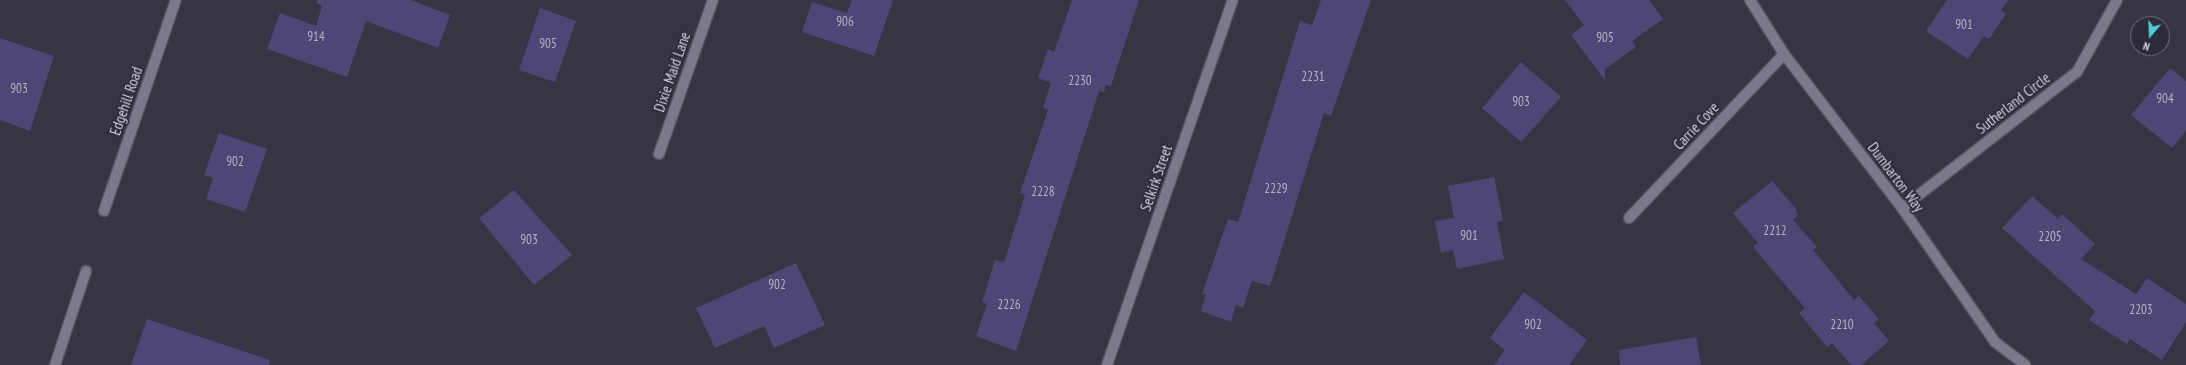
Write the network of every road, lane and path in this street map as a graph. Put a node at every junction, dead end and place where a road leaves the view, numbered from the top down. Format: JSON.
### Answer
{"nodes":[{"id":1,"x":176,"y":0,"type":"edge"},
{"id":2,"x":713,"y":0,"type":"edge"},
{"id":3,"x":1233,"y":0,"type":"edge"},
{"id":4,"x":1750,"y":0,"type":"edge"},
{"id":5,"x":2117,"y":0,"type":"edge"},
{"id":6,"x":1784,"y":54,"type":"junction"},
{"id":7,"x":659,"y":154,"type":"dead end"},
{"id":8,"x":1902,"y":208,"type":"junction"},
{"id":9,"x":104,"y":211,"type":"dead end"},
{"id":10,"x":1629,"y":218,"type":"dead end"},
{"id":11,"x":86,"y":271,"type":"dead end"},
{"id":12,"x":55,"y":365,"type":"edge"},
{"id":13,"x":1107,"y":365,"type":"edge"},
{"id":14,"x":2025,"y":365,"type":"edge"}],
"edges":[{"from":1,"to":9,"type":"street","name":"Edgehill Road"},
{"from":2,"to":7,"type":"street","name":"Dixie Maid Lane"},
{"from":3,"to":13,"type":"street","name":"Selkirk Street"},
{"from":4,"to":6,"type":"street","name":"Dumbarton Way"},
{"from":5,"to":8,"type":"street","name":"Sutherland Circle"},
{"from":6,"to":8,"type":"street","name":"Dumbarton Way"},
{"from":6,"to":10,"type":"street","name":"Carrie Cove"},
{"from":8,"to":14,"type":"street","name":"Dumbarton Way"},
{"from":11,"to":12,"type":"street"}]}
